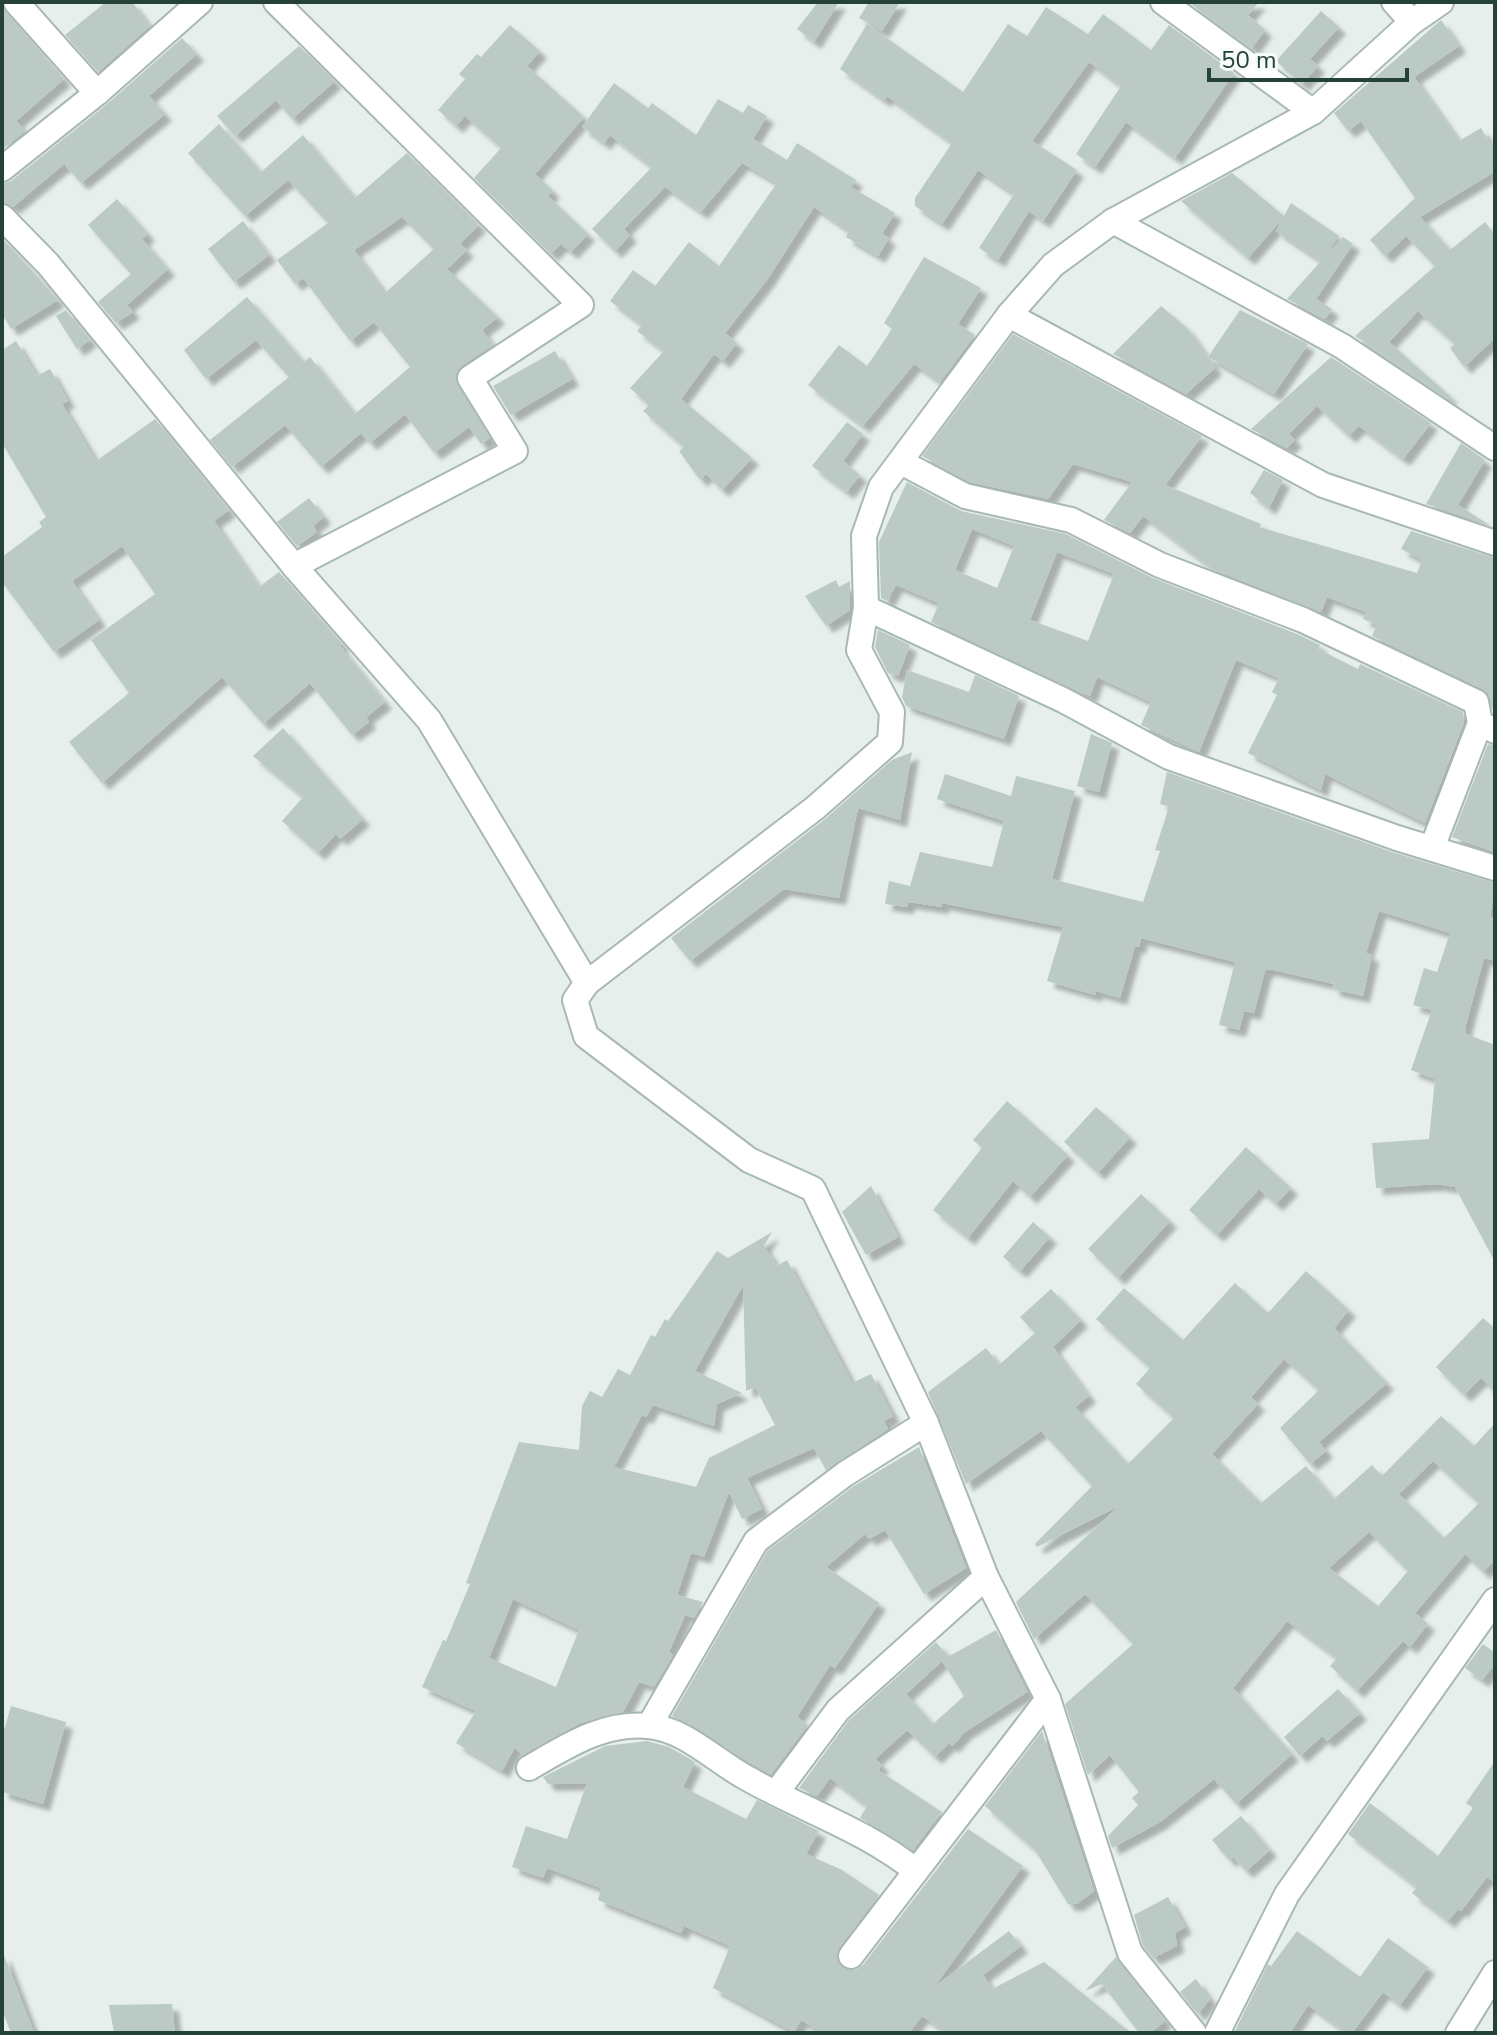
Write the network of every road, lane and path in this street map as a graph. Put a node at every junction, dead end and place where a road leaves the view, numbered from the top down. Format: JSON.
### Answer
{"nodes":[{"id":1,"x":16,"y":2,"type":"edge"},
{"id":2,"x":200,"y":2,"type":"edge"},
{"id":3,"x":276,"y":2,"type":"edge"},
{"id":4,"x":1163,"y":2,"type":"edge"},
{"id":5,"x":1394,"y":2,"type":"edge"},
{"id":6,"x":1441,"y":2,"type":"edge"},
{"id":7,"x":1412,"y":22,"type":"junction"},
{"id":8,"x":97,"y":93,"type":"junction"},
{"id":9,"x":1313,"y":112,"type":"junction"},
{"id":10,"x":2,"y":169,"type":"edge"},
{"id":11,"x":2,"y":217,"type":"edge"},
{"id":12,"x":1113,"y":221,"type":"junction"},
{"id":13,"x":1009,"y":315,"type":"junction"},
{"id":14,"x":1495,"y":448,"type":"edge"},
{"id":15,"x":901,"y":462,"type":"junction"},
{"id":16,"x":1495,"y":543,"type":"edge"},
{"id":17,"x":294,"y":566,"type":"junction"},
{"id":18,"x":866,"y":608,"type":"junction"},
{"id":19,"x":1488,"y":727,"type":"edge"},
{"id":20,"x":1432,"y":848,"type":"junction"},
{"id":21,"x":1495,"y":868,"type":"edge"},
{"id":22,"x":587,"y":983,"type":"junction"},
{"id":23,"x":926,"y":1423,"type":"junction"},
{"id":24,"x":986,"y":1577,"type":"junction"},
{"id":25,"x":1495,"y":1600,"type":"edge"},
{"id":26,"x":1048,"y":1699,"type":"junction"},
{"id":27,"x":649,"y":1726,"type":"junction"},
{"id":28,"x":529,"y":1768,"type":"dead end"},
{"id":29,"x":776,"y":1793,"type":"junction"},
{"id":30,"x":916,"y":1871,"type":"junction"},
{"id":31,"x":851,"y":1956,"type":"dead end"},
{"id":32,"x":1495,"y":1973,"type":"edge"},
{"id":33,"x":1194,"y":2033,"type":"edge"},
{"id":34,"x":1217,"y":2033,"type":"edge"},
{"id":35,"x":1458,"y":2033,"type":"edge"}],
"edges":[{"from":1,"to":8,"type":"street"},
{"from":2,"to":8,"type":"street"},
{"from":3,"to":17,"type":"street"},
{"from":4,"to":9,"type":"street"},
{"from":5,"to":7,"type":"street"},
{"from":6,"to":7,"type":"street"},
{"from":7,"to":9,"type":"street"},
{"from":8,"to":10,"type":"street"},
{"from":9,"to":12,"type":"street"},
{"from":11,"to":17,"type":"street"},
{"from":12,"to":13,"type":"street"},
{"from":12,"to":14,"type":"street"},
{"from":13,"to":15,"type":"street"},
{"from":13,"to":16,"type":"street"},
{"from":15,"to":18,"type":"street"},
{"from":15,"to":19,"type":"street"},
{"from":17,"to":22,"type":"street"},
{"from":18,"to":20,"type":"street"},
{"from":18,"to":22,"type":"street"},
{"from":19,"to":20,"type":"street"},
{"from":20,"to":21,"type":"street"},
{"from":22,"to":23,"type":"street"},
{"from":23,"to":24,"type":"street"},
{"from":23,"to":27,"type":"street"},
{"from":24,"to":26,"type":"street"},
{"from":24,"to":29,"type":"street"},
{"from":25,"to":34,"type":"street"},
{"from":26,"to":30,"type":"street"},
{"from":26,"to":33,"type":"street"},
{"from":27,"to":28,"type":"street"},
{"from":27,"to":29,"type":"street"},
{"from":29,"to":30,"type":"street"},
{"from":30,"to":31,"type":"street"},
{"from":32,"to":35,"type":"street"}]}
